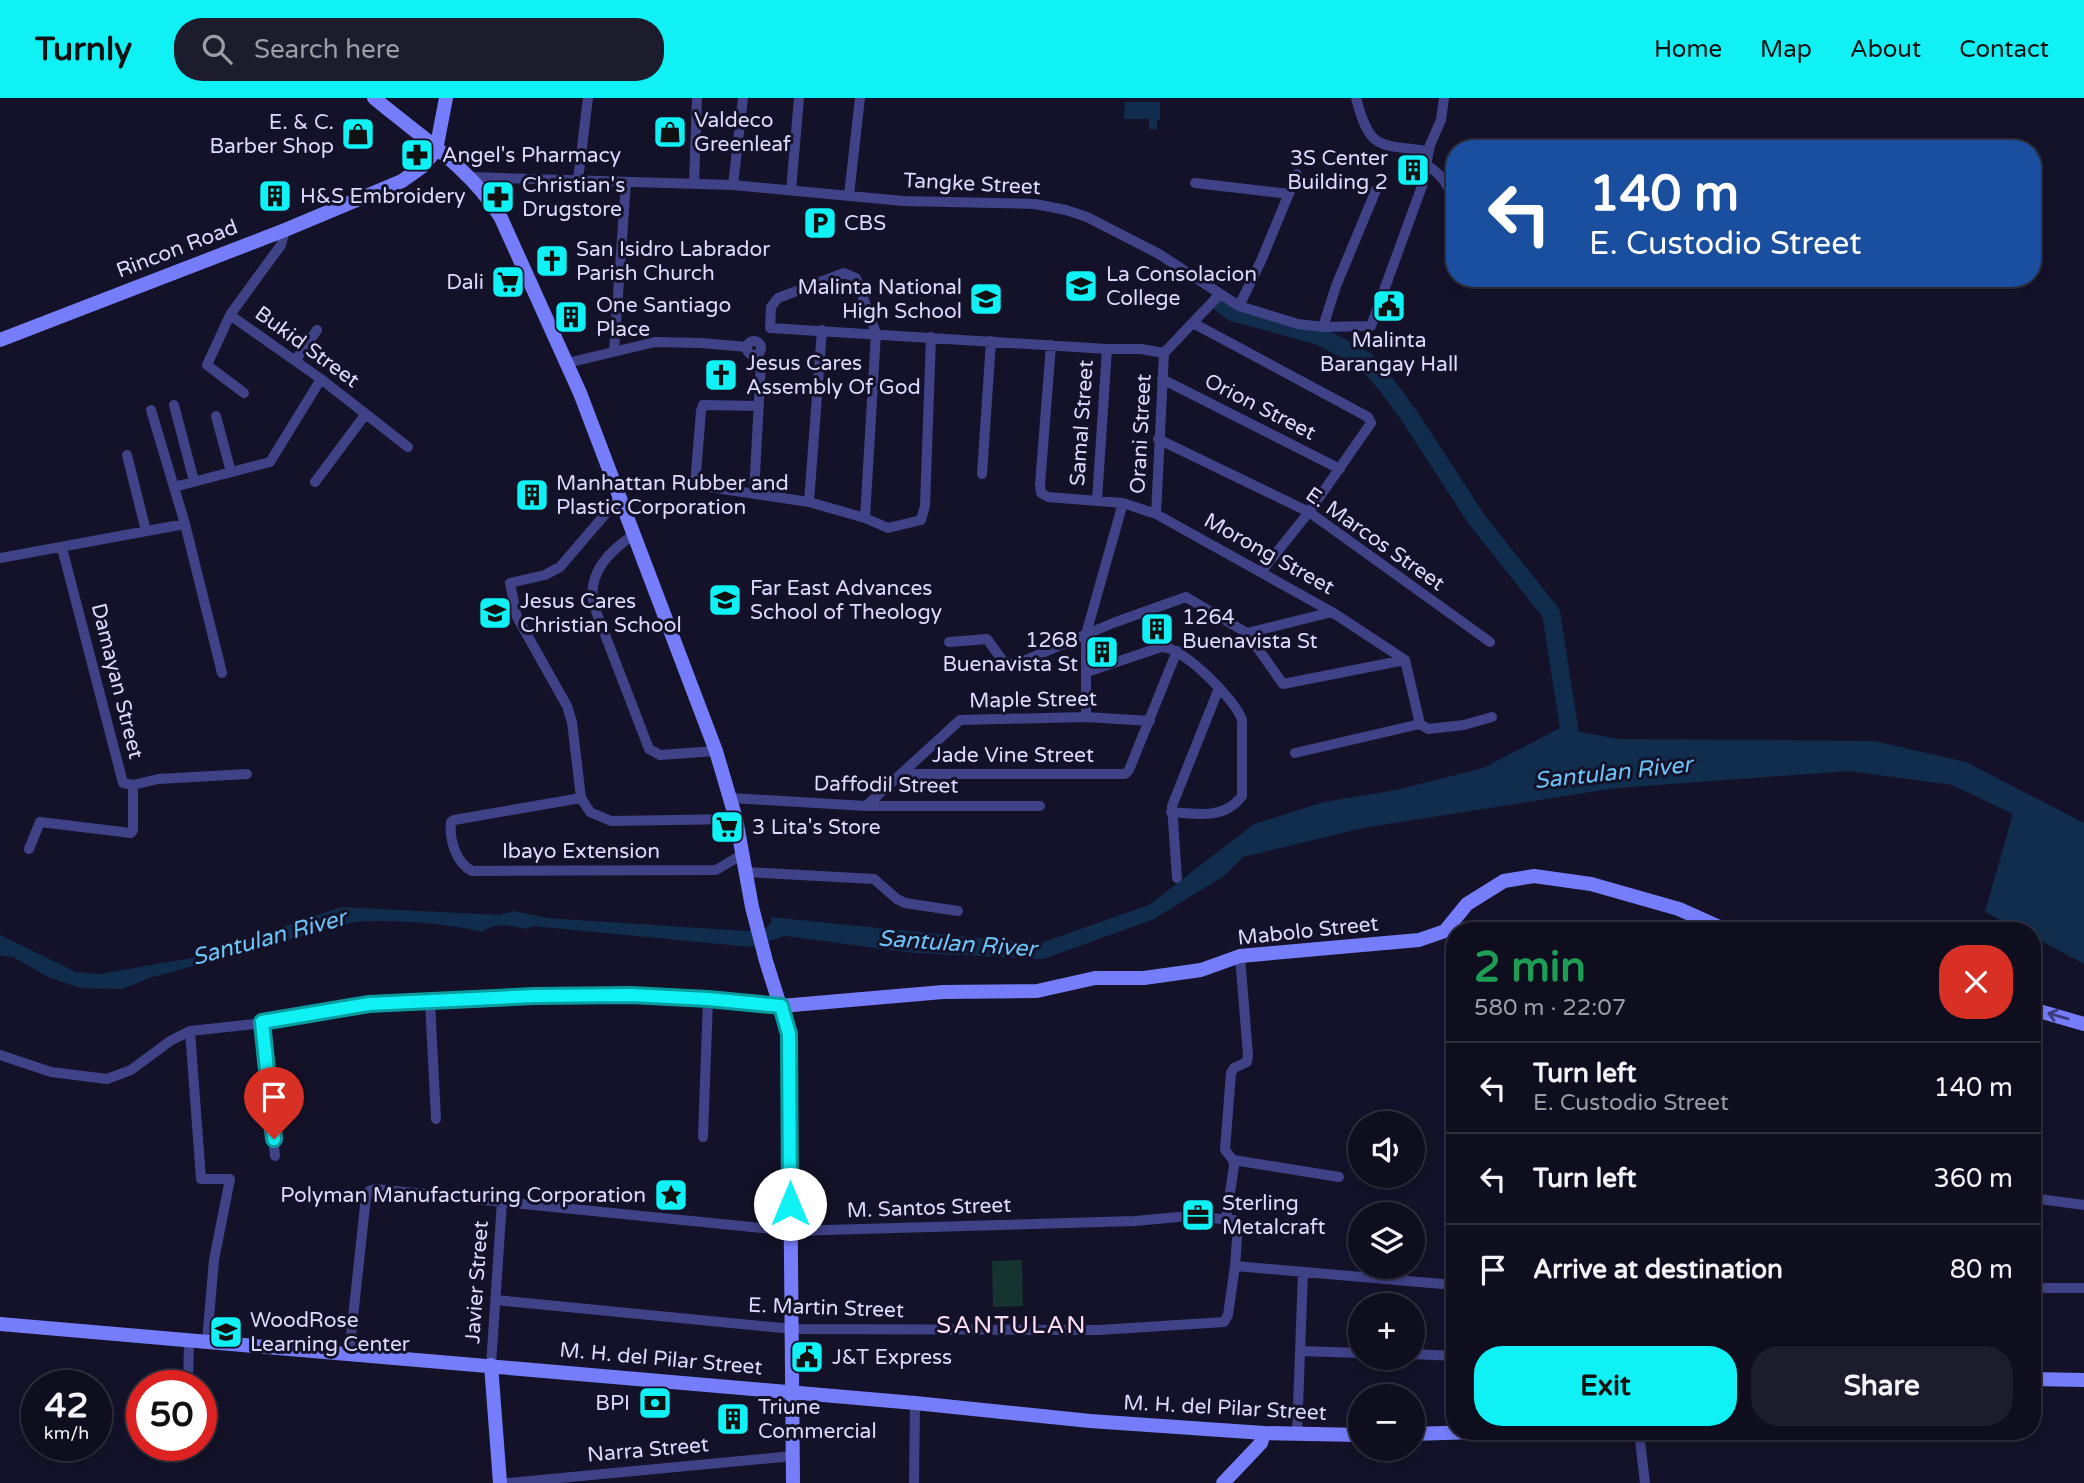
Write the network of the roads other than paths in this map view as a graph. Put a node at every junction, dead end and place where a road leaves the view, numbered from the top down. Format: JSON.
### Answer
{"nodes":[{"id":1,"x":374,"y":98,"type":"edge"},
{"id":2,"x":446,"y":98,"type":"edge"},
{"id":3,"x":588,"y":98,"type":"edge"},
{"id":4,"x":698,"y":98,"type":"edge"},
{"id":5,"x":743,"y":98,"type":"edge"},
{"id":6,"x":799,"y":98,"type":"edge"},
{"id":7,"x":860,"y":98,"type":"edge"},
{"id":8,"x":1356,"y":98,"type":"edge"},
{"id":9,"x":1444,"y":98,"type":"edge"},
{"id":10,"x":436,"y":150,"type":"junction"},
{"id":11,"x":1428,"y":151,"type":"junction"},
{"id":12,"x":1427,"y":166,"type":"junction"},
{"id":13,"x":1297,"y":174,"type":"dead end"},
{"id":14,"x":470,"y":177,"type":"junction"},
{"id":15,"x":578,"y":180,"type":"junction"},
{"id":16,"x":626,"y":182,"type":"junction"},
{"id":17,"x":694,"y":183,"type":"junction"},
{"id":18,"x":1195,"y":183,"type":"dead end"},
{"id":19,"x":1446,"y":183,"type":"edge"},
{"id":20,"x":733,"y":185,"type":"junction"},
{"id":21,"x":791,"y":190,"type":"junction"},
{"id":22,"x":1376,"y":190,"type":"dead end"},
{"id":23,"x":1289,"y":194,"type":"junction"},
{"id":24,"x":849,"y":195,"type":"junction"},
{"id":25,"x":285,"y":230,"type":"junction"},
{"id":26,"x":1220,"y":294,"type":"junction"},
{"id":27,"x":1239,"y":306,"type":"junction"},
{"id":28,"x":230,"y":315,"type":"junction"},
{"id":29,"x":1193,"y":323,"type":"junction"},
{"id":30,"x":1323,"y":327,"type":"junction"},
{"id":31,"x":769,"y":328,"type":"junction"},
{"id":32,"x":317,"y":330,"type":"dead end"},
{"id":33,"x":822,"y":330,"type":"junction"},
{"id":34,"x":876,"y":333,"type":"junction"},
{"id":35,"x":931,"y":337,"type":"junction"},
{"id":36,"x":0,"y":340,"type":"edge"},
{"id":37,"x":990,"y":341,"type":"junction"},
{"id":38,"x":759,"y":342,"type":"junction"},
{"id":39,"x":1051,"y":345,"type":"junction"},
{"id":40,"x":747,"y":347,"type":"junction"},
{"id":41,"x":1107,"y":349,"type":"junction"},
{"id":42,"x":614,"y":351,"type":"junction"},
{"id":43,"x":1164,"y":353,"type":"junction"},
{"id":44,"x":757,"y":355,"type":"junction"},
{"id":45,"x":295,"y":361,"type":"junction"},
{"id":46,"x":567,"y":363,"type":"junction"},
{"id":47,"x":321,"y":379,"type":"junction"},
{"id":48,"x":1162,"y":379,"type":"junction"},
{"id":49,"x":244,"y":393,"type":"dead end"},
{"id":50,"x":174,"y":405,"type":"dead end"},
{"id":51,"x":758,"y":406,"type":"junction"},
{"id":52,"x":150,"y":410,"type":"dead end"},
{"id":53,"x":365,"y":415,"type":"junction"},
{"id":54,"x":216,"y":416,"type":"dead end"},
{"id":55,"x":1158,"y":439,"type":"junction"},
{"id":56,"x":408,"y":447,"type":"dead end"},
{"id":57,"x":127,"y":455,"type":"dead end"},
{"id":58,"x":1340,"y":470,"type":"junction"},
{"id":59,"x":231,"y":472,"type":"junction"},
{"id":60,"x":982,"y":474,"type":"dead end"},
{"id":61,"x":194,"y":481,"type":"junction"},
{"id":62,"x":315,"y":482,"type":"dead end"},
{"id":63,"x":174,"y":487,"type":"junction"},
{"id":64,"x":754,"y":493,"type":"junction"},
{"id":65,"x":621,"y":497,"type":"junction"},
{"id":66,"x":1097,"y":500,"type":"junction"},
{"id":67,"x":809,"y":502,"type":"junction"},
{"id":68,"x":1123,"y":503,"type":"junction"},
{"id":69,"x":1309,"y":512,"type":"junction"},
{"id":70,"x":1156,"y":514,"type":"junction"},
{"id":71,"x":865,"y":518,"type":"junction"},
{"id":72,"x":185,"y":524,"type":"junction"},
{"id":73,"x":146,"y":531,"type":"junction"},
{"id":74,"x":635,"y":534,"type":"junction"},
{"id":75,"x":62,"y":548,"type":"junction"},
{"id":76,"x":0,"y":558,"type":"edge"},
{"id":77,"x":1261,"y":572,"type":"junction"},
{"id":78,"x":1332,"y":612,"type":"junction"},
{"id":79,"x":1247,"y":633,"type":"junction"},
{"id":80,"x":1087,"y":634,"type":"junction"},
{"id":81,"x":949,"y":642,"type":"dead end"},
{"id":82,"x":1490,"y":642,"type":"dead end"},
{"id":83,"x":1178,"y":651,"type":"junction"},
{"id":84,"x":1405,"y":660,"type":"junction"},
{"id":85,"x":1087,"y":672,"type":"junction"},
{"id":86,"x":222,"y":673,"type":"dead end"},
{"id":87,"x":1220,"y":688,"type":"junction"},
{"id":88,"x":1086,"y":717,"type":"junction"},
{"id":89,"x":1492,"y":717,"type":"dead end"},
{"id":90,"x":1150,"y":721,"type":"junction"},
{"id":91,"x":1420,"y":724,"type":"junction"},
{"id":92,"x":716,"y":751,"type":"junction"},
{"id":93,"x":1296,"y":753,"type":"dead end"},
{"id":94,"x":247,"y":774,"type":"dead end"},
{"id":95,"x":902,"y":774,"type":"junction"},
{"id":96,"x":133,"y":785,"type":"junction"},
{"id":97,"x":581,"y":798,"type":"junction"},
{"id":98,"x":732,"y":798,"type":"junction"},
{"id":99,"x":866,"y":806,"type":"junction"},
{"id":100,"x":1040,"y":806,"type":"dead end"},
{"id":101,"x":1171,"y":811,"type":"junction"},
{"id":102,"x":737,"y":819,"type":"junction"},
{"id":103,"x":29,"y":849,"type":"dead end"},
{"id":104,"x":743,"y":854,"type":"junction"},
{"id":105,"x":746,"y":872,"type":"junction"},
{"id":106,"x":1177,"y":878,"type":"dead end"},
{"id":107,"x":958,"y":911,"type":"dead end"},
{"id":108,"x":1452,"y":922,"type":"edge"},
{"id":109,"x":1708,"y":922,"type":"edge"},
{"id":110,"x":1446,"y":930,"type":"edge"},
{"id":111,"x":1240,"y":956,"type":"junction"},
{"id":112,"x":708,"y":999,"type":"junction"},
{"id":113,"x":430,"y":1002,"type":"junction"},
{"id":114,"x":781,"y":1006,"type":"junction"},
{"id":115,"x":2041,"y":1012,"type":"edge"},
{"id":116,"x":262,"y":1022,"type":"junction"},
{"id":117,"x":2084,"y":1024,"type":"edge"},
{"id":118,"x":190,"y":1031,"type":"junction"},
{"id":119,"x":0,"y":1055,"type":"edge"},
{"id":120,"x":436,"y":1119,"type":"dead end"},
{"id":121,"x":703,"y":1137,"type":"dead end"},
{"id":122,"x":275,"y":1156,"type":"dead end"},
{"id":123,"x":1233,"y":1160,"type":"junction"},
{"id":124,"x":1339,"y":1177,"type":"dead end"},
{"id":125,"x":2041,"y":1199,"type":"edge"},
{"id":126,"x":502,"y":1201,"type":"junction"},
{"id":127,"x":2084,"y":1205,"type":"edge"},
{"id":128,"x":1226,"y":1219,"type":"junction"},
{"id":129,"x":791,"y":1231,"type":"junction"},
{"id":130,"x":1236,"y":1266,"type":"junction"},
{"id":131,"x":1303,"y":1272,"type":"junction"},
{"id":132,"x":1446,"y":1284,"type":"edge"},
{"id":133,"x":2041,"y":1288,"type":"edge"},
{"id":134,"x":2084,"y":1289,"type":"edge"},
{"id":135,"x":496,"y":1300,"type":"junction"},
{"id":136,"x":0,"y":1324,"type":"edge"},
{"id":137,"x":792,"y":1329,"type":"junction"},
{"id":138,"x":189,"y":1340,"type":"junction"},
{"id":139,"x":207,"y":1341,"type":"junction"},
{"id":140,"x":1300,"y":1351,"type":"junction"},
{"id":141,"x":349,"y":1353,"type":"junction"},
{"id":142,"x":1348,"y":1353,"type":"edge"},
{"id":143,"x":1425,"y":1355,"type":"edge"},
{"id":144,"x":1446,"y":1356,"type":"edge"},
{"id":145,"x":491,"y":1365,"type":"junction"},
{"id":146,"x":188,"y":1370,"type":"edge"},
{"id":147,"x":2041,"y":1379,"type":"edge"},
{"id":148,"x":2084,"y":1380,"type":"edge"},
{"id":149,"x":793,"y":1392,"type":"junction"},
{"id":150,"x":915,"y":1403,"type":"junction"},
{"id":151,"x":1446,"y":1432,"type":"edge"},
{"id":152,"x":1264,"y":1433,"type":"junction"},
{"id":153,"x":1425,"y":1433,"type":"edge"},
{"id":154,"x":1297,"y":1434,"type":"junction"},
{"id":155,"x":1348,"y":1434,"type":"edge"},
{"id":156,"x":1640,"y":1440,"type":"edge"},
{"id":157,"x":793,"y":1456,"type":"junction"},
{"id":158,"x":499,"y":1483,"type":"edge"},
{"id":159,"x":507,"y":1483,"type":"edge"},
{"id":160,"x":793,"y":1483,"type":"edge"},
{"id":161,"x":914,"y":1483,"type":"edge"},
{"id":162,"x":1223,"y":1483,"type":"edge"},
{"id":163,"x":1645,"y":1483,"type":"edge"}],
"edges":[{"from":1,"to":10,"type":"main road"},
{"from":2,"to":10,"type":"main road"},
{"from":3,"to":15,"type":"street"},
{"from":4,"to":17,"type":"street"},
{"from":5,"to":20,"type":"street"},
{"from":6,"to":21,"type":"street"},
{"from":7,"to":24,"type":"street"},
{"from":8,"to":11,"type":"street"},
{"from":9,"to":11,"type":"street","name":"Tangke Street"},
{"from":10,"to":14,"type":"main road"},
{"from":10,"to":25,"type":"main road","name":"Rincon Road"},
{"from":11,"to":12,"type":"street","name":"Tangke Street"},
{"from":12,"to":19,"type":"street"},
{"from":12,"to":30,"type":"street","name":"Tangke Street"},
{"from":13,"to":23,"type":"street"},
{"from":14,"to":15,"type":"street","name":"Tangke Street"},
{"from":14,"to":46,"type":"main road"},
{"from":15,"to":16,"type":"street","name":"Tangke Street"},
{"from":16,"to":17,"type":"street","name":"Tangke Street"},
{"from":16,"to":42,"type":"street"},
{"from":17,"to":20,"type":"street","name":"Tangke Street"},
{"from":18,"to":23,"type":"street"},
{"from":20,"to":21,"type":"street","name":"Tangke Street"},
{"from":21,"to":24,"type":"street","name":"Tangke Street"},
{"from":22,"to":30,"type":"street"},
{"from":23,"to":27,"type":"street"},
{"from":24,"to":26,"type":"street","name":"Tangke Street"},
{"from":25,"to":28,"type":"street","name":"Bukid Street"},
{"from":25,"to":36,"type":"main road","name":"Rincon Road"},
{"from":26,"to":27,"type":"street","name":"Tangke Street"},
{"from":26,"to":29,"type":"street","name":"Orani Street"},
{"from":27,"to":30,"type":"street","name":"Tangke Street"},
{"from":28,"to":45,"type":"street","name":"Bukid Street"},
{"from":28,"to":49,"type":"street"},
{"from":29,"to":43,"type":"street","name":"Orani Street"},
{"from":29,"to":58,"type":"street"},
{"from":31,"to":33,"type":"street"},
{"from":31,"to":34,"type":"street"},
{"from":31,"to":38,"type":"street"},
{"from":32,"to":45,"type":"street"},
{"from":33,"to":34,"type":"street"},
{"from":33,"to":67,"type":"street"},
{"from":34,"to":35,"type":"street"},
{"from":34,"to":71,"type":"street"},
{"from":35,"to":37,"type":"street"},
{"from":35,"to":71,"type":"street"},
{"from":37,"to":39,"type":"street"},
{"from":37,"to":60,"type":"street"},
{"from":38,"to":40,"type":"street"},
{"from":38,"to":44,"type":"street"},
{"from":39,"to":41,"type":"street"},
{"from":39,"to":66,"type":"street","name":"Morong Street"},
{"from":40,"to":42,"type":"street"},
{"from":40,"to":44,"type":"street"},
{"from":41,"to":43,"type":"street"},
{"from":41,"to":66,"type":"street","name":"Samal Street"},
{"from":42,"to":46,"type":"street"},
{"from":43,"to":48,"type":"street","name":"Orani Street"},
{"from":44,"to":51,"type":"street"},
{"from":45,"to":47,"type":"street","name":"Bukid Street"},
{"from":46,"to":65,"type":"main road"},
{"from":47,"to":53,"type":"street","name":"Bukid Street"},
{"from":47,"to":59,"type":"street"},
{"from":48,"to":55,"type":"street","name":"Orani Street"},
{"from":48,"to":58,"type":"street","name":"Orion Street"},
{"from":50,"to":61,"type":"street"},
{"from":51,"to":64,"type":"street"},
{"from":51,"to":64,"type":"street"},
{"from":52,"to":63,"type":"street"},
{"from":53,"to":56,"type":"street","name":"Bukid Street"},
{"from":53,"to":62,"type":"street"},
{"from":54,"to":59,"type":"street"},
{"from":55,"to":69,"type":"street","name":"E. Marcos Street"},
{"from":55,"to":70,"type":"street","name":"Orani Street"},
{"from":57,"to":73,"type":"street"},
{"from":58,"to":69,"type":"street"},
{"from":59,"to":61,"type":"street"},
{"from":61,"to":63,"type":"street"},
{"from":63,"to":72,"type":"street"},
{"from":64,"to":67,"type":"street"},
{"from":65,"to":74,"type":"main road"},
{"from":65,"to":97,"type":"street"},
{"from":66,"to":68,"type":"street","name":"Morong Street"},
{"from":67,"to":71,"type":"street"},
{"from":68,"to":70,"type":"street","name":"Morong Street"},
{"from":68,"to":80,"type":"street"},
{"from":69,"to":77,"type":"street"},
{"from":69,"to":82,"type":"street","name":"E. Marcos Street"},
{"from":70,"to":77,"type":"street","name":"Morong Street"},
{"from":72,"to":73,"type":"street"},
{"from":72,"to":86,"type":"street"},
{"from":73,"to":75,"type":"street"},
{"from":74,"to":92,"type":"main road"},
{"from":74,"to":92,"type":"street"},
{"from":75,"to":76,"type":"street"},
{"from":75,"to":96,"type":"street","name":"Damayan Street"},
{"from":77,"to":78,"type":"street","name":"Morong Street"},
{"from":78,"to":79,"type":"street"},
{"from":78,"to":84,"type":"street","name":"Morong Street"},
{"from":79,"to":80,"type":"street"},
{"from":79,"to":84,"type":"street"},
{"from":80,"to":81,"type":"street"},
{"from":80,"to":85,"type":"street"},
{"from":83,"to":85,"type":"street"},
{"from":83,"to":87,"type":"street"},
{"from":83,"to":90,"type":"street"},
{"from":84,"to":91,"type":"street"},
{"from":85,"to":88,"type":"street"},
{"from":87,"to":101,"type":"street"},
{"from":87,"to":101,"type":"street"},
{"from":88,"to":90,"type":"street","name":"Maple Street"},
{"from":88,"to":95,"type":"street","name":"Maple Street"},
{"from":89,"to":91,"type":"street"},
{"from":90,"to":95,"type":"street","name":"Jade Vine Street"},
{"from":91,"to":93,"type":"street"},
{"from":92,"to":98,"type":"main road"},
{"from":94,"to":96,"type":"street","name":"Damayan Street"},
{"from":95,"to":99,"type":"street","name":"Maple Street"},
{"from":96,"to":103,"type":"street"},
{"from":97,"to":102,"type":"street"},
{"from":97,"to":104,"type":"street","name":"Ibayo Extension"},
{"from":98,"to":99,"type":"street","name":"Daffodil Street"},
{"from":98,"to":102,"type":"main road"},
{"from":99,"to":100,"type":"street","name":"Daffodil Street"},
{"from":101,"to":106,"type":"street"},
{"from":102,"to":104,"type":"main road"},
{"from":104,"to":105,"type":"main road"},
{"from":105,"to":107,"type":"street"},
{"from":105,"to":114,"type":"main road"},
{"from":108,"to":109,"type":"main road","name":"Mabolo Street"},
{"from":110,"to":111,"type":"main road","name":"Mabolo Street"},
{"from":111,"to":114,"type":"main road","name":"Mabolo Street"},
{"from":111,"to":123,"type":"street"},
{"from":112,"to":113,"type":"street"},
{"from":112,"to":114,"type":"street"},
{"from":112,"to":121,"type":"street"},
{"from":113,"to":116,"type":"street"},
{"from":113,"to":120,"type":"street"},
{"from":114,"to":129,"type":"main road"},
{"from":117,"to":115,"type":"main road","one_way":true},
{"from":116,"to":118,"type":"street"},
{"from":116,"to":122,"type":"street"},
{"from":118,"to":119,"type":"street"},
{"from":118,"to":139,"type":"street"},
{"from":123,"to":124,"type":"street"},
{"from":123,"to":128,"type":"street"},
{"from":125,"to":127,"type":"street"},
{"from":126,"to":129,"type":"street","name":"M. Santos Street"},
{"from":126,"to":135,"type":"street","name":"Javier Street"},
{"from":126,"to":141,"type":"street","name":"M. Santos Street"},
{"from":128,"to":129,"type":"street","name":"M. Santos Street"},
{"from":128,"to":130,"type":"street"},
{"from":129,"to":137,"type":"main road"},
{"from":130,"to":131,"type":"street"},
{"from":130,"to":137,"type":"street","name":"E. Martin Street"},
{"from":131,"to":132,"type":"street"},
{"from":131,"to":140,"type":"street"},
{"from":133,"to":134,"type":"street"},
{"from":135,"to":137,"type":"street","name":"E. Martin Street"},
{"from":135,"to":145,"type":"street","name":"Javier Street"},
{"from":136,"to":138,"type":"main road","name":"M. H. del Pilar Street"},
{"from":137,"to":149,"type":"main road"},
{"from":138,"to":139,"type":"main road","name":"M. H. del Pilar Street"},
{"from":138,"to":146,"type":"street"},
{"from":139,"to":141,"type":"main road","name":"M. H. del Pilar Street"},
{"from":140,"to":142,"type":"street"},
{"from":140,"to":154,"type":"street"},
{"from":141,"to":145,"type":"main road","name":"M. H. del Pilar Street"},
{"from":143,"to":144,"type":"street"},
{"from":145,"to":149,"type":"main road","name":"M. H. del Pilar Street"},
{"from":145,"to":158,"type":"main road"},
{"from":147,"to":148,"type":"main road"},
{"from":149,"to":150,"type":"main road","name":"M. H. del Pilar Street"},
{"from":149,"to":157,"type":"main road"},
{"from":150,"to":152,"type":"main road","name":"M. H. del Pilar Street"},
{"from":150,"to":161,"type":"street"},
{"from":151,"to":153,"type":"main road"},
{"from":152,"to":154,"type":"main road","name":"M. H. del Pilar Street"},
{"from":152,"to":162,"type":"main road"},
{"from":154,"to":155,"type":"main road","name":"M. H. del Pilar Street"},
{"from":156,"to":163,"type":"street"},
{"from":157,"to":159,"type":"street","name":"Narra Street"},
{"from":157,"to":160,"type":"main road"}]}
